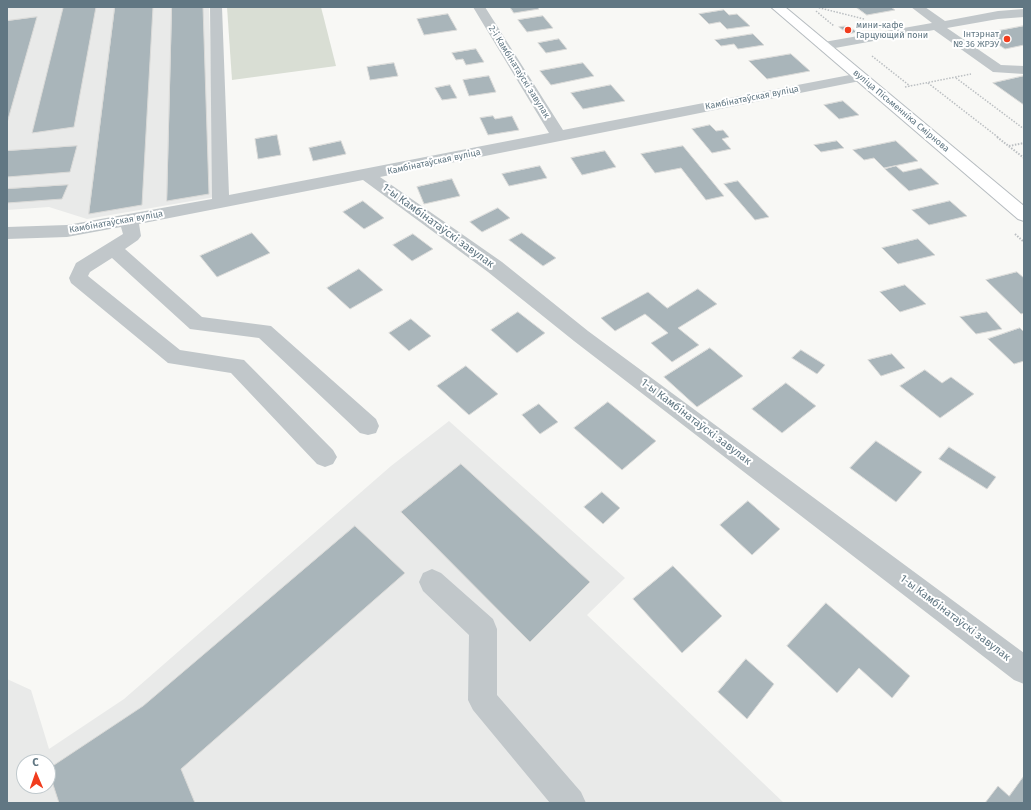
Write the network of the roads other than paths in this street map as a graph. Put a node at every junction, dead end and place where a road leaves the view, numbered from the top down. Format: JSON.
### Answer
{"nodes":[{"id":1,"x":216,"y":7,"type":"edge"},
{"id":2,"x":479,"y":7,"type":"edge"},
{"id":3,"x":777,"y":7,"type":"edge"},
{"id":4,"x":917,"y":7,"type":"edge"},
{"id":5,"x":1024,"y":13,"type":"edge"},
{"id":6,"x":939,"y":26,"type":"junction"},
{"id":7,"x":824,"y":46,"type":"junction"},
{"id":8,"x":1024,"y":70,"type":"edge"},
{"id":9,"x":860,"y":77,"type":"junction"},
{"id":10,"x":559,"y":136,"type":"junction"},
{"id":11,"x":367,"y":175,"type":"junction"},
{"id":12,"x":221,"y":203,"type":"junction"},
{"id":13,"x":1024,"y":215,"type":"edge"},
{"id":14,"x":129,"y":220,"type":"junction"},
{"id":15,"x":7,"y":233,"type":"edge"},
{"id":16,"x":114,"y":248,"type":"junction"},
{"id":17,"x":368,"y":426,"type":"dead end"},
{"id":18,"x":325,"y":458,"type":"dead end"},
{"id":19,"x":432,"y":582,"type":"dead end"},
{"id":20,"x":1024,"y":670,"type":"edge"},
{"id":21,"x":570,"y":803,"type":"edge"}],
"edges":[{"from":1,"to":12,"type":"street"},
{"from":2,"to":10,"type":"street","name":"2-і Камбінатаўскі завулак"},
{"from":3,"to":7,"type":"main road","name":"вуліца Пісьменніка Смірнова"},
{"from":4,"to":6,"type":"street"},
{"from":5,"to":6,"type":"street"},
{"from":6,"to":7,"type":"street"},
{"from":6,"to":8,"type":"street"},
{"from":7,"to":9,"type":"main road","name":"вуліца Пісьменніка Смірнова"},
{"from":9,"to":10,"type":"street","name":"Камбінатаўская вуліца"},
{"from":9,"to":13,"type":"main road","name":"вуліца Пісьменніка Смірнова"},
{"from":10,"to":11,"type":"street","name":"Камбінатаўская вуліца"},
{"from":11,"to":12,"type":"street","name":"Камбінатаўская вуліца"},
{"from":11,"to":20,"type":"street","name":"1-ы Камбінатаўскі завулак"},
{"from":12,"to":14,"type":"street","name":"Камбінатаўская вуліца"},
{"from":14,"to":15,"type":"street","name":"Камбінатаўская вуліца"},
{"from":14,"to":16,"type":"street"},
{"from":16,"to":17,"type":"street"},
{"from":16,"to":18,"type":"street"},
{"from":19,"to":21,"type":"street"}]}
